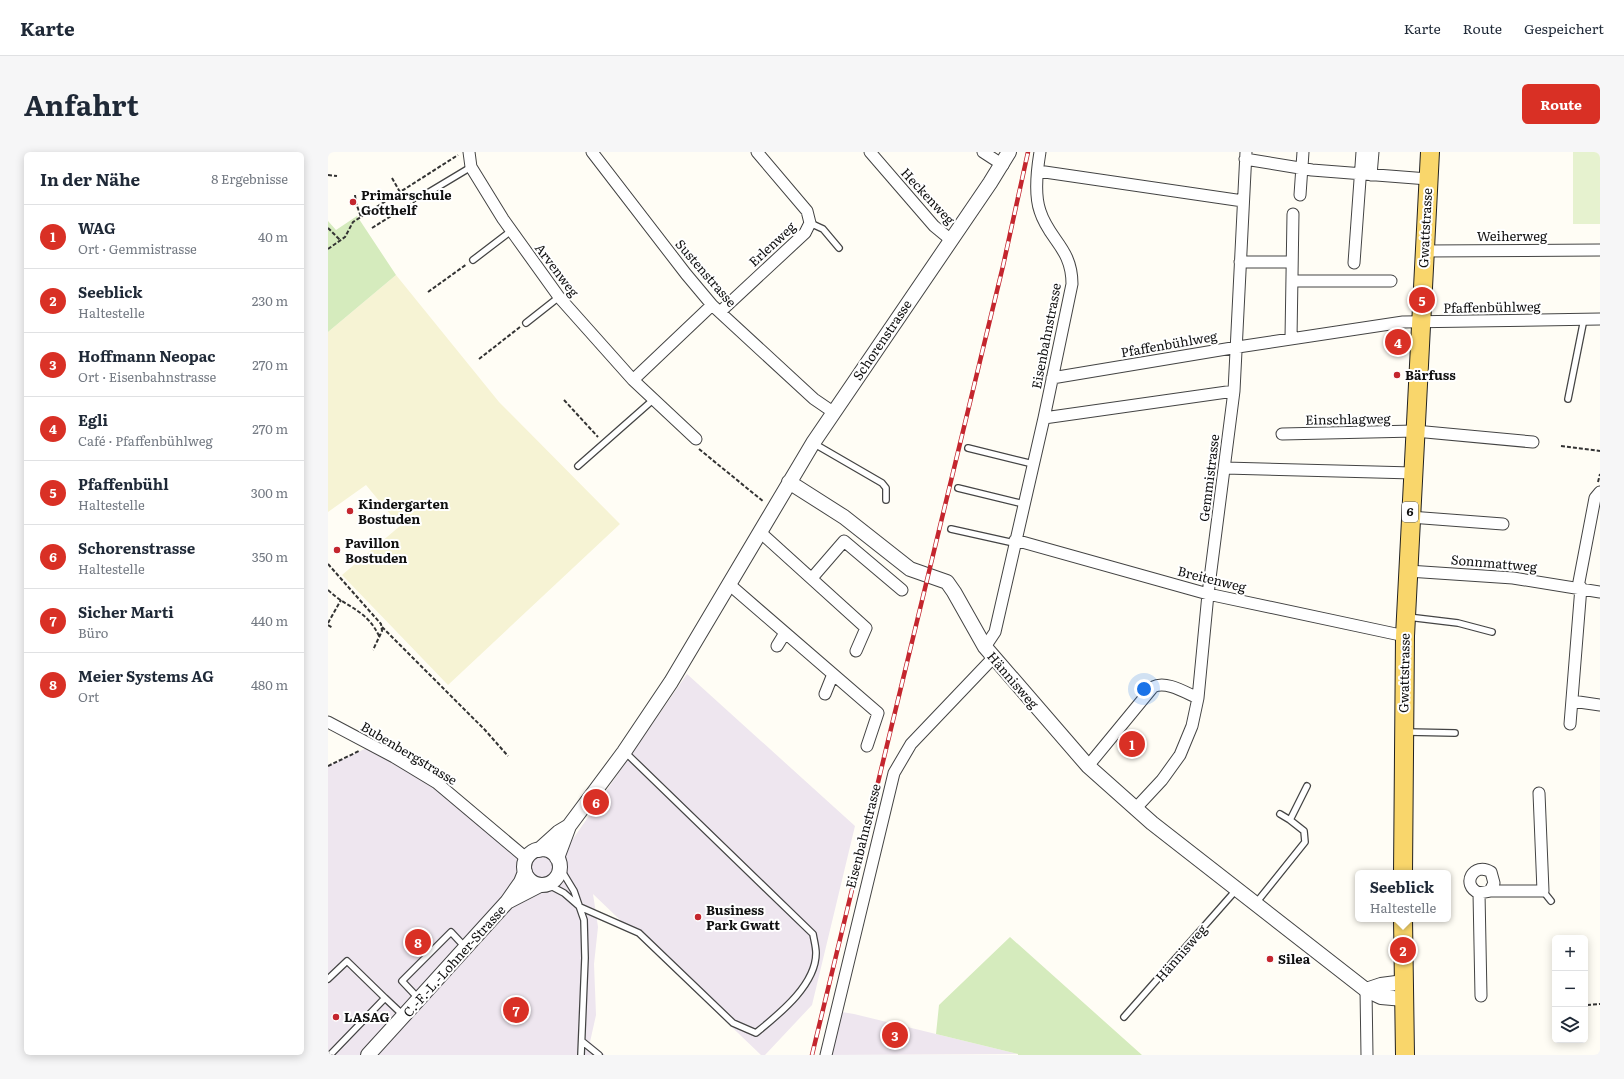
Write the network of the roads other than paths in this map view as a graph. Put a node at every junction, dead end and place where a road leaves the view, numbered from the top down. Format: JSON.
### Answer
{"nodes":[{"id":1,"x":592,"y":152,"type":"edge"},
{"id":2,"x":757,"y":152,"type":"edge"},
{"id":3,"x":870,"y":152,"type":"edge"},
{"id":4,"x":983,"y":152,"type":"edge"},
{"id":5,"x":1010,"y":152,"type":"edge"},
{"id":6,"x":1040,"y":152,"type":"edge"},
{"id":7,"x":1303,"y":152,"type":"edge"},
{"id":8,"x":1362,"y":152,"type":"edge"},
{"id":9,"x":1373,"y":152,"type":"edge"},
{"id":10,"x":1430,"y":152,"type":"edge"},
{"id":11,"x":464,"y":153,"type":"edge"},
{"id":12,"x":1246,"y":156,"type":"edge"},
{"id":13,"x":1003,"y":164,"type":"junction"},
{"id":14,"x":471,"y":167,"type":"junction"},
{"id":15,"x":1302,"y":168,"type":"junction"},
{"id":16,"x":1038,"y":171,"type":"junction"},
{"id":17,"x":1366,"y":174,"type":"junction"},
{"id":18,"x":1428,"y":179,"type":"junction"},
{"id":19,"x":426,"y":194,"type":"road end"},
{"id":20,"x":1300,"y":195,"type":"dead end"},
{"id":21,"x":1243,"y":201,"type":"junction"},
{"id":22,"x":1293,"y":214,"type":"dead end"},
{"id":23,"x":810,"y":222,"type":"junction"},
{"id":24,"x":511,"y":231,"type":"junction"},
{"id":25,"x":951,"y":240,"type":"junction"},
{"id":26,"x":839,"y":248,"type":"dead end"},
{"id":27,"x":1424,"y":250,"type":"junction"},
{"id":28,"x":1600,"y":250,"type":"edge"},
{"id":29,"x":473,"y":260,"type":"road end"},
{"id":30,"x":1240,"y":262,"type":"junction"},
{"id":31,"x":1354,"y":263,"type":"dead end"},
{"id":32,"x":1292,"y":272,"type":"junction"},
{"id":33,"x":1391,"y":281,"type":"dead end"},
{"id":34,"x":559,"y":297,"type":"junction"},
{"id":35,"x":716,"y":308,"type":"junction"},
{"id":36,"x":1584,"y":319,"type":"junction"},
{"id":37,"x":1600,"y":319,"type":"edge"},
{"id":38,"x":1421,"y":322,"type":"junction"},
{"id":39,"x":526,"y":323,"type":"road end"},
{"id":40,"x":1291,"y":338,"type":"junction"},
{"id":41,"x":1238,"y":346,"type":"junction"},
{"id":42,"x":1052,"y":378,"type":"junction"},
{"id":43,"x":633,"y":380,"type":"junction"},
{"id":44,"x":1234,"y":391,"type":"junction"},
{"id":45,"x":654,"y":399,"type":"junction"},
{"id":46,"x":1568,"y":399,"type":"dead end"},
{"id":47,"x":833,"y":412,"type":"junction"},
{"id":48,"x":1044,"y":418,"type":"junction"},
{"id":49,"x":1415,"y":431,"type":"junction"},
{"id":50,"x":1282,"y":434,"type":"dead end"},
{"id":51,"x":696,"y":439,"type":"road end"},
{"id":52,"x":1533,"y":442,"type":"dead end"},
{"id":53,"x":813,"y":443,"type":"junction"},
{"id":54,"x":968,"y":448,"type":"dead end"},
{"id":55,"x":1033,"y":464,"type":"junction"},
{"id":56,"x":578,"y":466,"type":"dead end"},
{"id":57,"x":1225,"y":468,"type":"junction"},
{"id":58,"x":1413,"y":472,"type":"junction"},
{"id":59,"x":789,"y":482,"type":"junction"},
{"id":60,"x":958,"y":488,"type":"dead end"},
{"id":61,"x":1600,"y":492,"type":"edge"},
{"id":62,"x":886,"y":500,"type":"dead end"},
{"id":63,"x":1024,"y":504,"type":"junction"},
{"id":64,"x":1410,"y":517,"type":"junction"},
{"id":65,"x":1503,"y":524,"type":"dead end"},
{"id":66,"x":952,"y":529,"type":"dead end"},
{"id":67,"x":760,"y":532,"type":"junction"},
{"id":68,"x":1014,"y":542,"type":"junction"},
{"id":69,"x":1408,"y":570,"type":"junction"},
{"id":70,"x":812,"y":578,"type":"junction"},
{"id":71,"x":730,"y":585,"type":"junction"},
{"id":72,"x":1579,"y":587,"type":"junction"},
{"id":73,"x":902,"y":590,"type":"dead end"},
{"id":74,"x":1600,"y":592,"type":"edge"},
{"id":75,"x":1208,"y":594,"type":"junction"},
{"id":76,"x":1406,"y":617,"type":"junction"},
{"id":77,"x":1492,"y":632,"type":"dead end"},
{"id":78,"x":785,"y":633,"type":"junction"},
{"id":79,"x":1405,"y":636,"type":"junction"},
{"id":80,"x":777,"y":646,"type":"dead end"},
{"id":81,"x":856,"y":651,"type":"dead end"},
{"id":82,"x":989,"y":653,"type":"junction"},
{"id":83,"x":833,"y":674,"type":"junction"},
{"id":84,"x":825,"y":694,"type":"dead end"},
{"id":85,"x":1198,"y":698,"type":"junction"},
{"id":86,"x":1572,"y":701,"type":"junction"},
{"id":87,"x":1600,"y":705,"type":"edge"},
{"id":88,"x":328,"y":722,"type":"edge"},
{"id":89,"x":1570,"y":724,"type":"dead end"},
{"id":90,"x":1403,"y":732,"type":"junction"},
{"id":91,"x":1455,"y":733,"type":"dead end"},
{"id":92,"x":867,"y":746,"type":"dead end"},
{"id":93,"x":624,"y":752,"type":"junction"},
{"id":94,"x":1088,"y":766,"type":"junction"},
{"id":95,"x":1307,"y":786,"type":"dead end"},
{"id":96,"x":1539,"y":793,"type":"dead end"},
{"id":97,"x":1135,"y":809,"type":"junction"},
{"id":98,"x":1280,"y":814,"type":"dead end"},
{"id":99,"x":1290,"y":820,"type":"junction"},
{"id":100,"x":569,"y":826,"type":"junction"},
{"id":101,"x":539,"y":850,"type":"junction"},
{"id":102,"x":526,"y":858,"type":"junction"},
{"id":103,"x":558,"y":863,"type":"junction"},
{"id":104,"x":1403,"y":870,"type":"edge"},
{"id":105,"x":525,"y":872,"type":"junction"},
{"id":106,"x":544,"y":885,"type":"junction"},
{"id":107,"x":1237,"y":889,"type":"junction"},
{"id":108,"x":1543,"y":891,"type":"junction"},
{"id":109,"x":1551,"y":901,"type":"dead end"},
{"id":110,"x":507,"y":902,"type":"junction"},
{"id":111,"x":1256,"y":904,"type":"junction"},
{"id":112,"x":580,"y":907,"type":"junction"},
{"id":113,"x":1402,"y":922,"type":"edge"},
{"id":114,"x":466,"y":948,"type":"junction"},
{"id":115,"x":328,"y":979,"type":"edge"},
{"id":116,"x":1366,"y":990,"type":"junction"},
{"id":117,"x":1404,"y":990,"type":"junction"},
{"id":118,"x":1481,"y":996,"type":"dead end"},
{"id":119,"x":385,"y":998,"type":"junction"},
{"id":120,"x":419,"y":999,"type":"junction"},
{"id":121,"x":404,"y":1015,"type":"junction"},
{"id":122,"x":1124,"y":1016,"type":"dead end"},
{"id":123,"x":583,"y":1042,"type":"junction"},
{"id":124,"x":330,"y":1055,"type":"edge"},
{"id":125,"x":368,"y":1055,"type":"edge"},
{"id":126,"x":581,"y":1055,"type":"edge"},
{"id":127,"x":598,"y":1055,"type":"edge"},
{"id":128,"x":826,"y":1055,"type":"edge"},
{"id":129,"x":1367,"y":1055,"type":"edge"},
{"id":130,"x":1405,"y":1055,"type":"edge"}],
"edges":[{"from":1,"to":35,"type":"street","name":"Sustenstrasse"},
{"from":2,"to":23,"type":"street","name":"Erlenweg"},
{"from":3,"to":25,"type":"street","name":"Heckenweg"},
{"from":4,"to":13,"type":"street"},
{"from":5,"to":13,"type":"street","name":"Schorenstrasse"},
{"from":6,"to":16,"type":"street","name":"Eisenbahnstrasse"},
{"from":7,"to":15,"type":"street"},
{"from":8,"to":17,"type":"street"},
{"from":9,"to":17,"type":"street"},
{"from":10,"to":18,"type":"main road","name":"Gwattstrasse","number":"6"},
{"from":11,"to":14,"type":"street","name":"Arvenweg"},
{"from":12,"to":15,"type":"street"},
{"from":12,"to":21,"type":"street","name":"Gemmistrasse"},
{"from":13,"to":25,"type":"street","name":"Schorenstrasse"},
{"from":14,"to":19,"type":"lane"},
{"from":14,"to":24,"type":"street","name":"Arvenweg"},
{"from":15,"to":17,"type":"street"},
{"from":15,"to":20,"type":"street"},
{"from":16,"to":21,"type":"street"},
{"from":16,"to":42,"type":"street","name":"Eisenbahnstrasse"},
{"from":17,"to":18,"type":"street"},
{"from":17,"to":31,"type":"street"},
{"from":18,"to":27,"type":"main road","name":"Gwattstrasse","number":"6"},
{"from":21,"to":30,"type":"street","name":"Gemmistrasse"},
{"from":22,"to":32,"type":"street"},
{"from":23,"to":26,"type":"lane"},
{"from":23,"to":35,"type":"street","name":"Erlenweg"},
{"from":24,"to":29,"type":"lane"},
{"from":24,"to":34,"type":"street","name":"Arvenweg"},
{"from":25,"to":47,"type":"street","name":"Schorenstrasse"},
{"from":27,"to":28,"type":"street","name":"Weiherweg"},
{"from":27,"to":38,"type":"main road","name":"Gwattstrasse","number":"6"},
{"from":30,"to":32,"type":"street"},
{"from":30,"to":41,"type":"street","name":"Gemmistrasse"},
{"from":32,"to":33,"type":"street"},
{"from":32,"to":40,"type":"street"},
{"from":34,"to":39,"type":"lane"},
{"from":34,"to":43,"type":"street","name":"Arvenweg"},
{"from":35,"to":43,"type":"street"},
{"from":35,"to":47,"type":"street","name":"Sustenstrasse"},
{"from":36,"to":37,"type":"street","name":"Pfaffenbühlweg"},
{"from":36,"to":38,"type":"street","name":"Pfaffenbühlweg"},
{"from":36,"to":46,"type":"lane"},
{"from":38,"to":40,"type":"street","name":"Pfaffenbühlweg"},
{"from":38,"to":49,"type":"main road","name":"Gwattstrasse","number":"6"},
{"from":40,"to":41,"type":"street","name":"Pfaffenbühlweg"},
{"from":41,"to":42,"type":"street","name":"Pfaffenbühlweg"},
{"from":41,"to":44,"type":"street","name":"Gemmistrasse"},
{"from":42,"to":48,"type":"street","name":"Eisenbahnstrasse"},
{"from":43,"to":45,"type":"street","name":"Arvenweg"},
{"from":44,"to":48,"type":"street"},
{"from":44,"to":57,"type":"street","name":"Gemmistrasse"},
{"from":45,"to":51,"type":"street","name":"Arvenweg"},
{"from":45,"to":56,"type":"lane"},
{"from":47,"to":53,"type":"street","name":"Schorenstrasse"},
{"from":48,"to":55,"type":"street","name":"Eisenbahnstrasse"},
{"from":49,"to":50,"type":"street","name":"Einschlagweg"},
{"from":49,"to":52,"type":"street","name":"Einschlagweg"},
{"from":49,"to":58,"type":"main road","name":"Gwattstrasse","number":"6"},
{"from":53,"to":59,"type":"street","name":"Schorenstrasse"},
{"from":53,"to":62,"type":"lane"},
{"from":54,"to":55,"type":"lane"},
{"from":55,"to":63,"type":"street","name":"Eisenbahnstrasse"},
{"from":57,"to":58,"type":"street"},
{"from":57,"to":75,"type":"street","name":"Gemmistrasse"},
{"from":58,"to":64,"type":"main road","name":"Gwattstrasse","number":"6"},
{"from":59,"to":67,"type":"street","name":"Schorenstrasse"},
{"from":59,"to":82,"type":"street","name":"Hännisweg"},
{"from":60,"to":63,"type":"lane"},
{"from":61,"to":72,"type":"street"},
{"from":63,"to":68,"type":"street","name":"Eisenbahnstrasse"},
{"from":64,"to":65,"type":"street"},
{"from":64,"to":69,"type":"main road","name":"Gwattstrasse","number":"6"},
{"from":66,"to":68,"type":"lane"},
{"from":67,"to":70,"type":"street"},
{"from":67,"to":71,"type":"street","name":"Schorenstrasse"},
{"from":68,"to":75,"type":"street","name":"Breitenweg"},
{"from":68,"to":82,"type":"street","name":"Eisenbahnstrasse"},
{"from":69,"to":72,"type":"street","name":"Sonnmattweg"},
{"from":69,"to":76,"type":"main road","name":"Gwattstrasse","number":"6"},
{"from":70,"to":73,"type":"street"},
{"from":70,"to":81,"type":"street"},
{"from":71,"to":78,"type":"street"},
{"from":71,"to":93,"type":"street","name":"Schorenstrasse"},
{"from":72,"to":74,"type":"street","name":"Sonnmattweg"},
{"from":72,"to":86,"type":"street"},
{"from":75,"to":79,"type":"street","name":"Breitenweg"},
{"from":75,"to":85,"type":"street","name":"Gemmistrasse"},
{"from":76,"to":77,"type":"lane"},
{"from":76,"to":79,"type":"main road","name":"Gwattstrasse","number":"6"},
{"from":78,"to":80,"type":"street"},
{"from":78,"to":83,"type":"street"},
{"from":79,"to":90,"type":"main road","name":"Gwattstrasse","number":"6"},
{"from":82,"to":94,"type":"street","name":"Hännisweg"},
{"from":82,"to":128,"type":"street","name":"Eisenbahnstrasse"},
{"from":83,"to":84,"type":"street"},
{"from":83,"to":92,"type":"street"},
{"from":85,"to":94,"type":"street"},
{"from":85,"to":97,"type":"street","name":"Gemmistrasse"},
{"from":86,"to":87,"type":"street"},
{"from":86,"to":89,"type":"street"},
{"from":88,"to":102,"type":"street","name":"Bubenbergstrasse"},
{"from":90,"to":91,"type":"lane"},
{"from":90,"to":104,"type":"main road","name":"Gwattstrasse","number":"6"},
{"from":93,"to":100,"type":"street","name":"Schorenstrasse"},
{"from":93,"to":112,"type":"lane"},
{"from":94,"to":97,"type":"street","name":"Hännisweg"},
{"from":95,"to":99,"type":"lane"},
{"from":96,"to":108,"type":"street"},
{"from":97,"to":107,"type":"street","name":"Hännisweg"},
{"from":98,"to":99,"type":"lane"},
{"from":99,"to":111,"type":"lane"},
{"from":100,"to":101,"type":"street","name":"Schorenstrasse"},
{"from":100,"to":103,"type":"street","name":"Schorenstrasse"},
{"from":101,"to":102,"type":"street"},
{"from":101,"to":103,"type":"street"},
{"from":102,"to":105,"type":"street"},
{"from":103,"to":106,"type":"street"},
{"from":103,"to":112,"type":"lane"},
{"from":105,"to":106,"type":"street"},
{"from":105,"to":110,"type":"street","name":"C.-F.-L.-Lohner-Strasse"},
{"from":106,"to":110,"type":"street","name":"C.-F.-L.-Lohner-Strasse"},
{"from":106,"to":112,"type":"lane"},
{"from":107,"to":111,"type":"street","name":"Hännisweg"},
{"from":107,"to":122,"type":"lane","name":"Hännisweg"},
{"from":108,"to":109,"type":"lane"},
{"from":108,"to":118,"type":"street"},
{"from":110,"to":114,"type":"street","name":"C.-F.-L.-Lohner-Strasse"},
{"from":111,"to":116,"type":"street","name":"Hännisweg"},
{"from":112,"to":123,"type":"lane"},
{"from":113,"to":117,"type":"main road"},
{"from":114,"to":120,"type":"street","name":"C.-F.-L.-Lohner-Strasse"},
{"from":114,"to":120,"type":"lane"},
{"from":115,"to":119,"type":"lane"},
{"from":116,"to":117,"type":"street"},
{"from":116,"to":129,"type":"street"},
{"from":117,"to":130,"type":"main road"},
{"from":119,"to":121,"type":"lane"},
{"from":119,"to":124,"type":"lane"},
{"from":120,"to":121,"type":"street","name":"C.-F.-L.-Lohner-Strasse"},
{"from":121,"to":125,"type":"street","name":"C.-F.-L.-Lohner-Strasse"},
{"from":123,"to":126,"type":"lane"},
{"from":123,"to":127,"type":"lane"}]}
